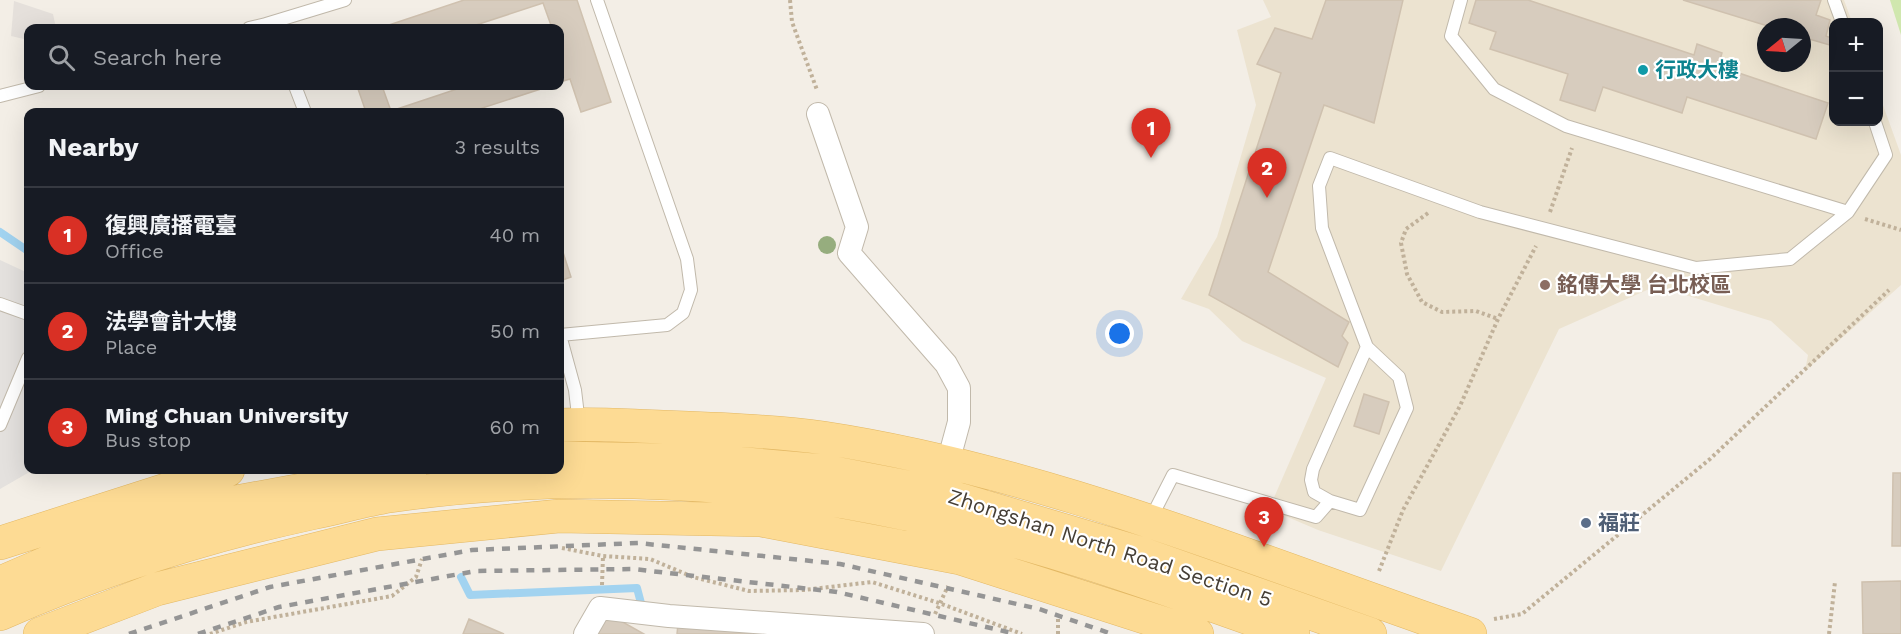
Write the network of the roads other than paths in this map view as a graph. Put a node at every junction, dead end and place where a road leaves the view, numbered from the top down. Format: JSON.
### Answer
{"nodes":[{"id":1,"x":345,"y":0,"type":"edge"},
{"id":2,"x":597,"y":0,"type":"edge"},
{"id":3,"x":1461,"y":0,"type":"edge"},
{"id":4,"x":1834,"y":0,"type":"edge"},
{"id":5,"x":1841,"y":18,"type":"edge"},
{"id":6,"x":273,"y":24,"type":"edge"},
{"id":7,"x":24,"y":90,"type":"edge"},
{"id":8,"x":297,"y":90,"type":"edge"},
{"id":9,"x":0,"y":96,"type":"edge"},
{"id":10,"x":303,"y":108,"type":"edge"},
{"id":11,"x":818,"y":114,"type":"road end"},
{"id":12,"x":1876,"y":126,"type":"edge"},
{"id":13,"x":1848,"y":212,"type":"junction"},
{"id":14,"x":0,"y":304,"type":"edge"},
{"id":15,"x":24,"y":313,"type":"edge"},
{"id":16,"x":564,"y":335,"type":"edge"},
{"id":17,"x":1367,"y":347,"type":"junction"},
{"id":18,"x":564,"y":350,"type":"edge"},
{"id":19,"x":24,"y":367,"type":"edge"},
{"id":20,"x":0,"y":424,"type":"edge"},
{"id":21,"x":569,"y":424,"type":"edge"},
{"id":22,"x":564,"y":458,"type":"edge"},
{"id":23,"x":215,"y":474,"type":"edge"},
{"id":24,"x":943,"y":478,"type":"junction"},
{"id":25,"x":418,"y":481,"type":"edge"},
{"id":26,"x":1330,"y":501,"type":"junction"},
{"id":27,"x":1145,"y":538,"type":"junction"},
{"id":28,"x":429,"y":540,"type":"junction"},
{"id":29,"x":0,"y":541,"type":"edge"},
{"id":30,"x":0,"y":583,"type":"edge"},
{"id":31,"x":0,"y":614,"type":"edge"},
{"id":32,"x":1477,"y":628,"type":"edge"},
{"id":33,"x":40,"y":634,"type":"edge"},
{"id":34,"x":585,"y":634,"type":"edge"},
{"id":35,"x":923,"y":634,"type":"edge"},
{"id":36,"x":1197,"y":634,"type":"edge"},
{"id":37,"x":1293,"y":634,"type":"edge"},
{"id":38,"x":1370,"y":634,"type":"edge"}],
"edges":[{"from":1,"to":6,"type":"lane"},
{"from":2,"to":16,"type":"lane"},
{"from":3,"to":13,"type":"lane"},
{"from":4,"to":5,"type":"lane"},
{"from":7,"to":9,"type":"lane"},
{"from":8,"to":10,"type":"lane"},
{"from":11,"to":24,"type":"street"},
{"from":12,"to":13,"type":"lane"},
{"from":13,"to":17,"type":"lane"},
{"from":14,"to":15,"type":"lane"},
{"from":17,"to":26,"type":"lane"},
{"from":17,"to":26,"type":"lane"},
{"from":18,"to":21,"type":"lane"},
{"from":19,"to":20,"type":"lane"},
{"from":21,"to":24,"type":"main road","name":"Zhongshan North Road Section 5"},
{"from":22,"to":24,"type":"main road","name":"Zhongshan North Road Section 5"},
{"from":23,"to":29,"type":"main road"},
{"from":24,"to":27,"type":"main road","name":"Zhongshan North Road Section 5"},
{"from":25,"to":28,"type":"main road"},
{"from":25,"to":30,"type":"main road","name":"Zhongshan North Road Section 5"},
{"from":25,"to":31,"type":"main road","name":"Zhongshan North Road Section 5"},
{"from":25,"to":37,"type":"main road","name":"Zhongshan North Road Section 5"},
{"from":26,"to":27,"type":"lane"},
{"from":27,"to":32,"type":"main road","name":"Zhongshan North Road Section 5"},
{"from":27,"to":38,"type":"main road","name":"Zhongshan North Road Section 5"},
{"from":28,"to":33,"type":"main road"},
{"from":28,"to":36,"type":"main road"},
{"from":34,"to":35,"type":"street"}]}
